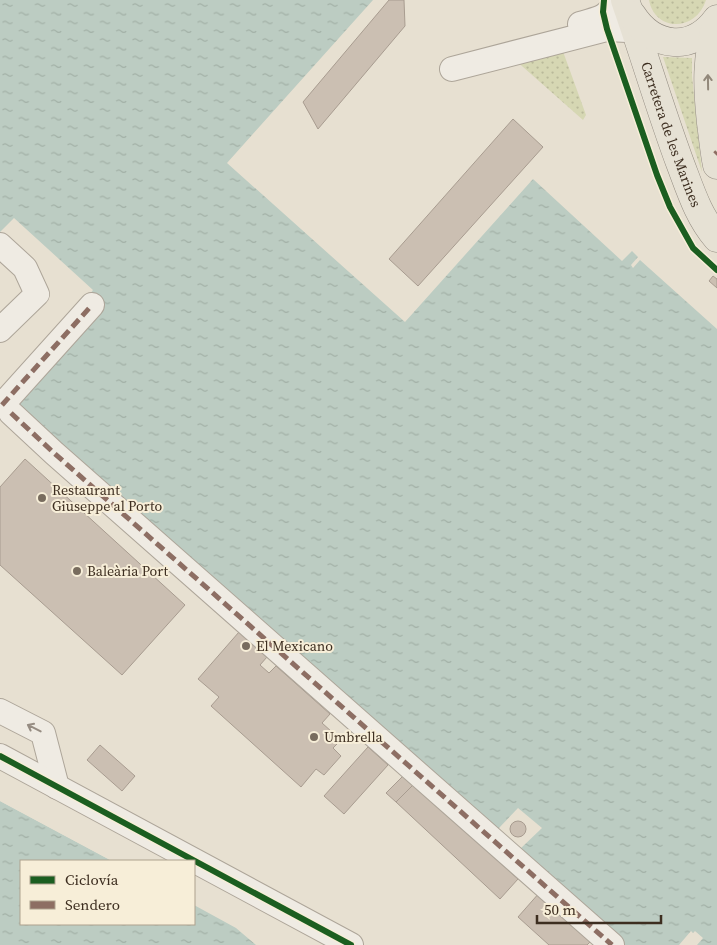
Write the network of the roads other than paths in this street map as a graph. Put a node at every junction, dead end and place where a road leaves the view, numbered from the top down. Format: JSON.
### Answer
{"nodes":[{"id":1,"x":632,"y":19,"type":"edge"},
{"id":2,"x":717,"y":21,"type":"edge"},
{"id":3,"x":716,"y":157,"type":"edge"},
{"id":4,"x":717,"y":238,"type":"edge"},
{"id":5,"x":0,"y":245,"type":"edge"},
{"id":6,"x":92,"y":305,"type":"dead end"},
{"id":7,"x":0,"y":330,"type":"edge"},
{"id":8,"x":0,"y":711,"type":"edge"},
{"id":9,"x":0,"y":756,"type":"edge"},
{"id":10,"x":57,"y":787,"type":"junction"},
{"id":11,"x":193,"y":860,"type":"edge"},
{"id":12,"x":195,"y":861,"type":"edge"},
{"id":13,"x":351,"y":945,"type":"edge"},
{"id":14,"x":612,"y":945,"type":"edge"}],
"edges":[{"from":1,"to":1,"type":"street"},
{"from":1,"to":2,"type":"main road"},
{"from":1,"to":4,"type":"main road","name":"Carretera de les Marines"},
{"from":3,"to":2,"type":"main road","one_way":true},
{"from":5,"to":7,"type":"street"},
{"from":6,"to":14,"type":"street"},
{"from":10,"to":8,"type":"street","one_way":true},
{"from":9,"to":10,"type":"street"},
{"from":10,"to":11,"type":"street"},
{"from":12,"to":13,"type":"street"}]}
